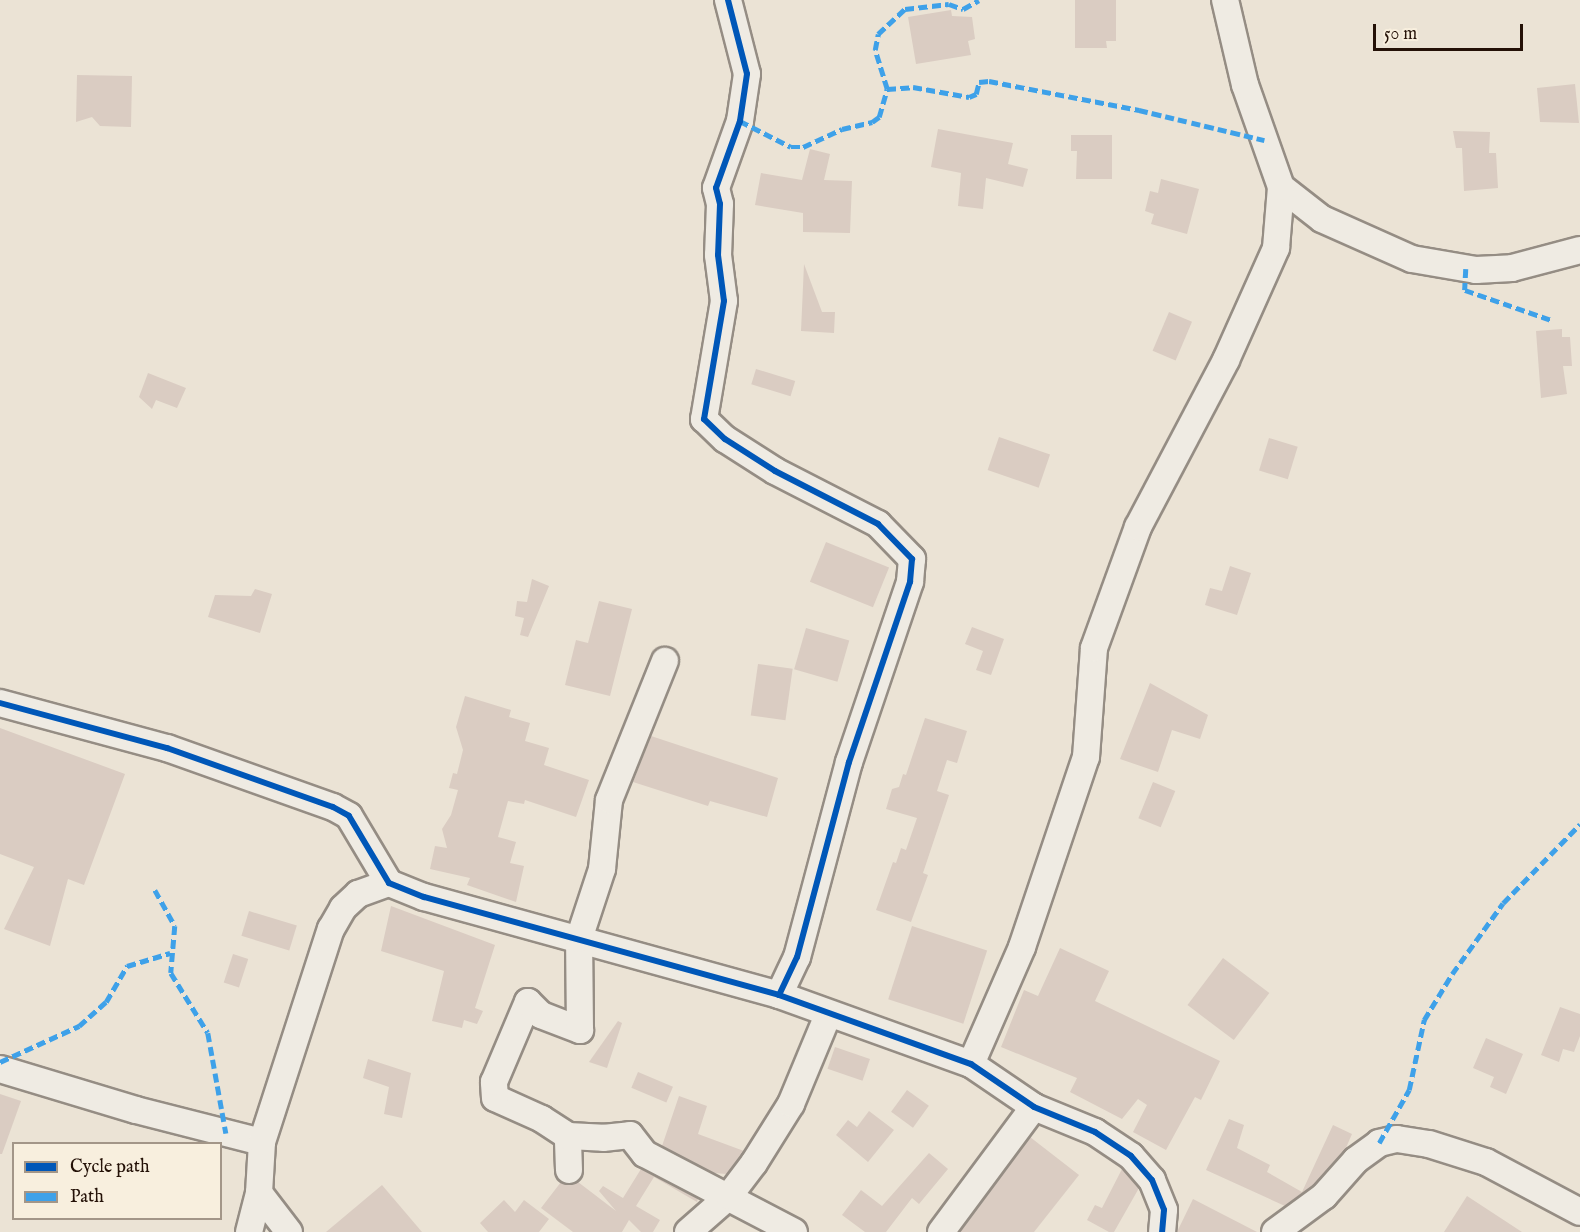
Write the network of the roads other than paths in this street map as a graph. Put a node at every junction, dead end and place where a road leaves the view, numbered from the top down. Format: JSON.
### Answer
{"nodes":[{"id":1,"x":728,"y":0,"type":"edge"},
{"id":2,"x":1225,"y":0,"type":"edge"},
{"id":3,"x":1281,"y":187,"type":"junction"},
{"id":4,"x":1580,"y":250,"type":"edge"},
{"id":5,"x":665,"y":660,"type":"dead end"},
{"id":6,"x":0,"y":703,"type":"edge"},
{"id":7,"x":390,"y":883,"type":"junction"},
{"id":8,"x":579,"y":939,"type":"junction"},
{"id":9,"x":779,"y":995,"type":"junction"},
{"id":10,"x":828,"y":1015,"type":"junction"},
{"id":11,"x":970,"y":1064,"type":"junction"},
{"id":12,"x":0,"y":1069,"type":"edge"},
{"id":13,"x":1034,"y":1107,"type":"junction"},
{"id":14,"x":568,"y":1136,"type":"junction"},
{"id":15,"x":262,"y":1142,"type":"junction"},
{"id":16,"x":569,"y":1170,"type":"dead end"},
{"id":17,"x":259,"y":1193,"type":"junction"},
{"id":18,"x":729,"y":1196,"type":"junction"},
{"id":19,"x":1580,"y":1212,"type":"edge"},
{"id":20,"x":249,"y":1232,"type":"edge"},
{"id":21,"x":289,"y":1232,"type":"edge"},
{"id":22,"x":688,"y":1232,"type":"edge"},
{"id":23,"x":794,"y":1232,"type":"edge"},
{"id":24,"x":941,"y":1232,"type":"edge"},
{"id":25,"x":1162,"y":1232,"type":"edge"},
{"id":26,"x":1275,"y":1232,"type":"edge"}],
"edges":[{"from":1,"to":9,"type":"street"},
{"from":2,"to":3,"type":"street"},
{"from":3,"to":4,"type":"street"},
{"from":3,"to":11,"type":"street"},
{"from":5,"to":8,"type":"street"},
{"from":6,"to":7,"type":"street"},
{"from":7,"to":8,"type":"street"},
{"from":7,"to":15,"type":"street"},
{"from":8,"to":9,"type":"street"},
{"from":8,"to":14,"type":"street"},
{"from":9,"to":10,"type":"street"},
{"from":10,"to":11,"type":"street"},
{"from":10,"to":18,"type":"street"},
{"from":11,"to":13,"type":"street"},
{"from":12,"to":15,"type":"street"},
{"from":13,"to":24,"type":"street"},
{"from":13,"to":25,"type":"street"},
{"from":14,"to":16,"type":"street"},
{"from":14,"to":18,"type":"street"},
{"from":15,"to":17,"type":"street"},
{"from":17,"to":20,"type":"street"},
{"from":17,"to":21,"type":"street"},
{"from":18,"to":22,"type":"street"},
{"from":18,"to":23,"type":"street"},
{"from":19,"to":26,"type":"street"}]}
